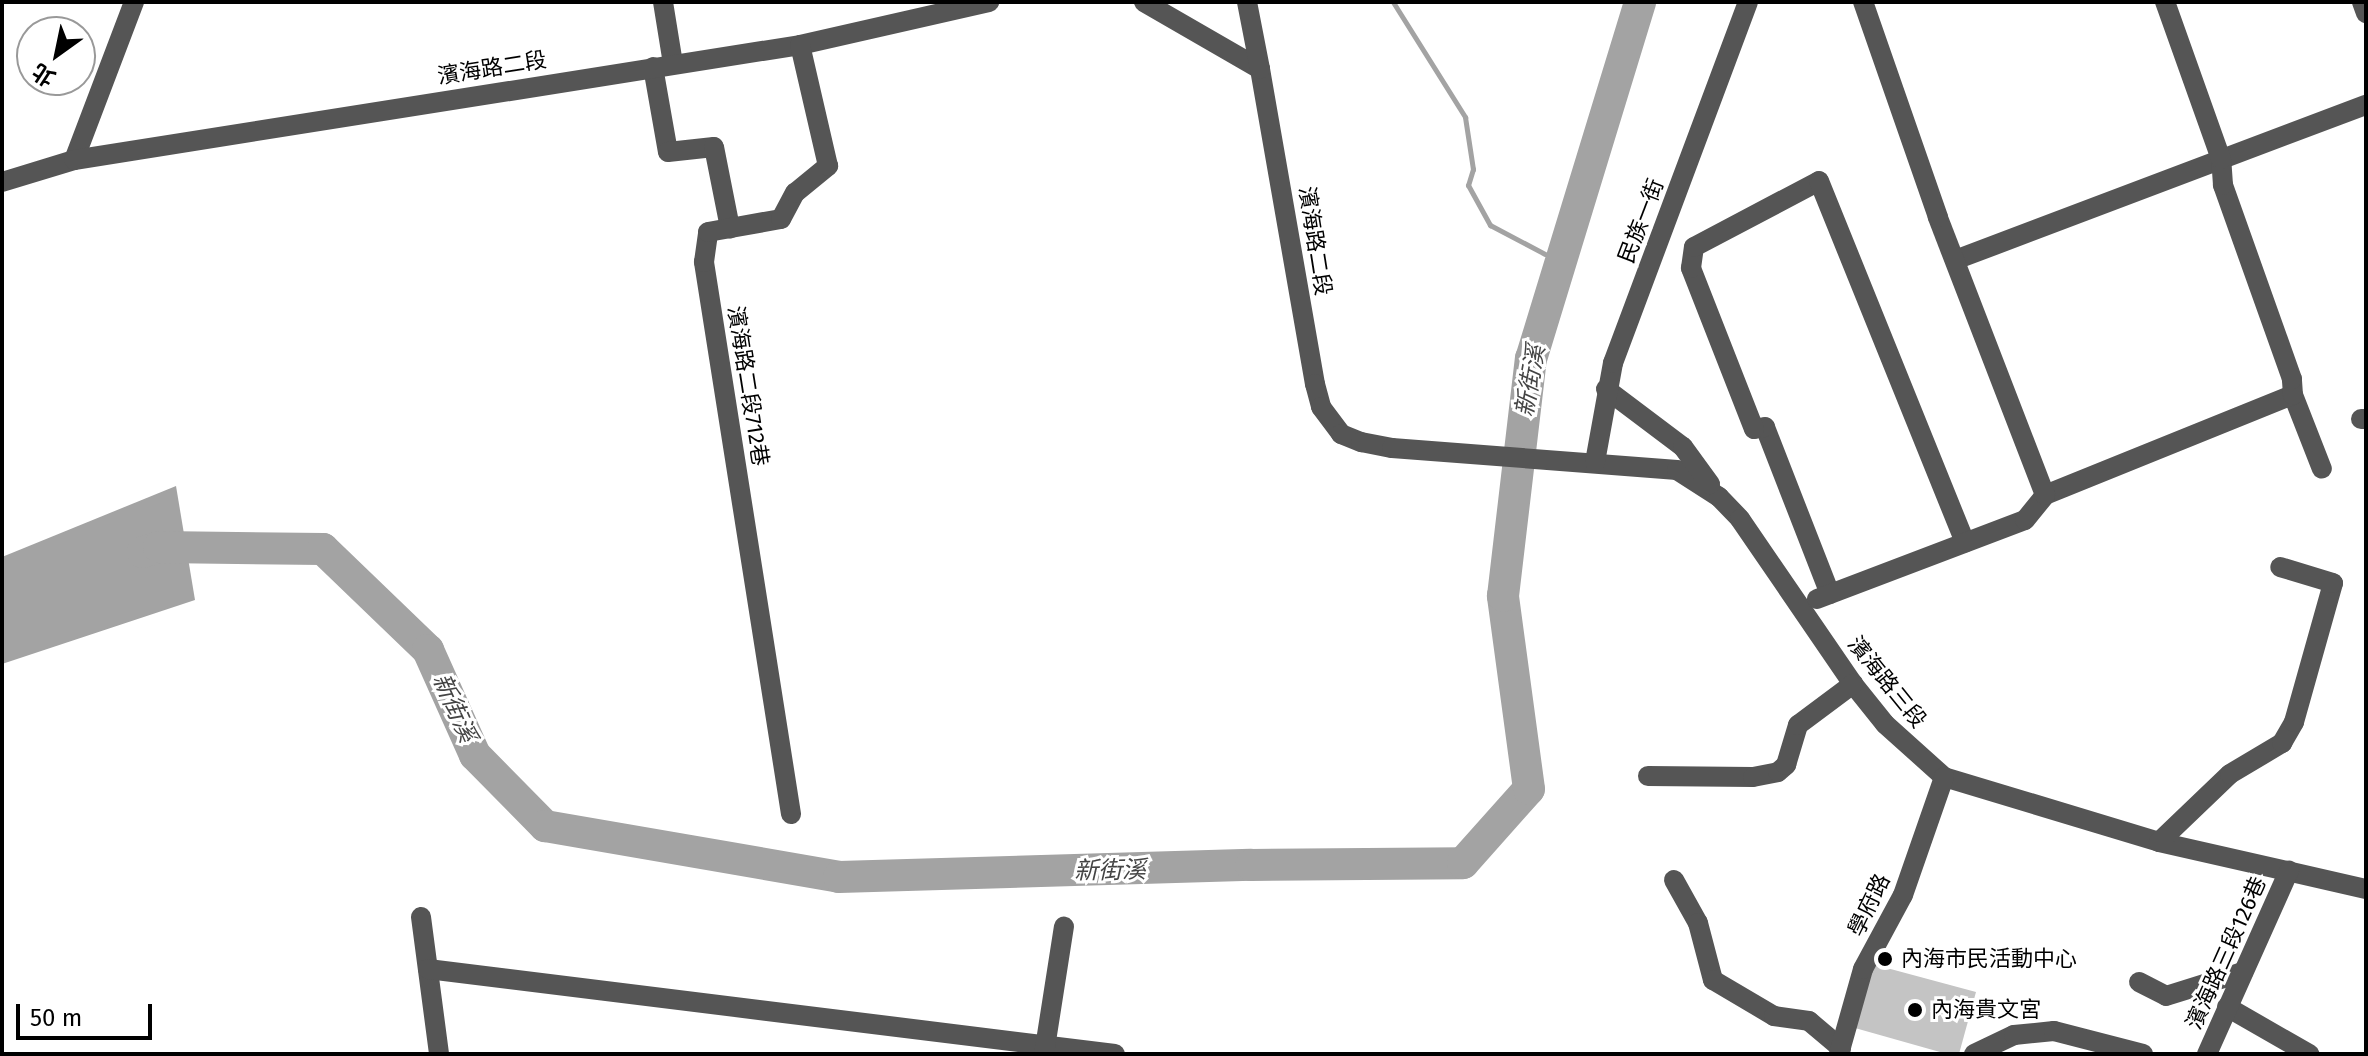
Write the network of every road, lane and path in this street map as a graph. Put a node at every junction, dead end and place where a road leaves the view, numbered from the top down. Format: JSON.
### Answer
{"nodes":[{"id":1,"x":134,"y":2,"type":"edge"},
{"id":2,"x":663,"y":2,"type":"edge"},
{"id":3,"x":989,"y":2,"type":"edge"},
{"id":4,"x":1144,"y":2,"type":"edge"},
{"id":5,"x":1247,"y":2,"type":"edge"},
{"id":6,"x":1748,"y":2,"type":"edge"},
{"id":7,"x":1863,"y":2,"type":"edge"},
{"id":8,"x":2165,"y":2,"type":"edge"},
{"id":9,"x":2362,"y":2,"type":"edge"},
{"id":10,"x":2366,"y":13,"type":"edge"},
{"id":11,"x":800,"y":45,"type":"junction"},
{"id":12,"x":663,"y":66,"type":"junction"},
{"id":13,"x":1260,"y":69,"type":"junction"},
{"id":14,"x":2366,"y":105,"type":"edge"},
{"id":15,"x":2221,"y":159,"type":"junction"},
{"id":16,"x":74,"y":160,"type":"junction"},
{"id":17,"x":2,"y":182,"type":"edge"},
{"id":18,"x":730,"y":228,"type":"junction"},
{"id":19,"x":1955,"y":260,"type":"junction"},
{"id":20,"x":1606,"y":389,"type":"junction"},
{"id":21,"x":2293,"y":395,"type":"junction"},
{"id":22,"x":1574,"y":462,"type":"joint"},
{"id":23,"x":1595,"y":462,"type":"junction"},
{"id":24,"x":2322,"y":469,"type":"dead end"},
{"id":25,"x":2045,"y":495,"type":"junction"},
{"id":26,"x":1719,"y":497,"type":"junction"},
{"id":27,"x":1965,"y":543,"type":"junction"},
{"id":28,"x":2280,"y":567,"type":"dead end"},
{"id":29,"x":1830,"y":594,"type":"junction"},
{"id":30,"x":1800,"y":605,"type":"junction"},
{"id":31,"x":1853,"y":684,"type":"junction"},
{"id":32,"x":1648,"y":776,"type":"dead end"},
{"id":33,"x":1944,"y":777,"type":"junction"},
{"id":34,"x":791,"y":814,"type":"dead end"},
{"id":35,"x":2159,"y":842,"type":"junction"},
{"id":36,"x":2289,"y":871,"type":"junction"},
{"id":37,"x":1674,"y":880,"type":"dead end"},
{"id":38,"x":2366,"y":889,"type":"edge"},
{"id":39,"x":421,"y":917,"type":"dead end"},
{"id":40,"x":1064,"y":927,"type":"dead end"},
{"id":41,"x":428,"y":969,"type":"junction"},
{"id":42,"x":2243,"y":972,"type":"junction"},
{"id":43,"x":2139,"y":982,"type":"dead end"},
{"id":44,"x":2227,"y":1007,"type":"junction"},
{"id":45,"x":1044,"y":1048,"type":"edge"},
{"id":46,"x":1840,"y":1051,"type":"edge"},
{"id":47,"x":2134,"y":1052,"type":"edge"},
{"id":48,"x":439,"y":1054,"type":"edge"},
{"id":49,"x":1115,"y":1054,"type":"edge"},
{"id":50,"x":1974,"y":1054,"type":"edge"},
{"id":51,"x":2207,"y":1054,"type":"edge"},
{"id":52,"x":2309,"y":1054,"type":"edge"}],
"edges":[{"from":1,"to":16,"type":"street"},
{"from":2,"to":12,"type":"street"},
{"from":3,"to":11,"type":"street","name":"濱海路二段"},
{"from":4,"to":13,"type":"street"},
{"from":5,"to":13,"type":"street","name":"濱海路二段"},
{"from":6,"to":20,"type":"street","name":"民族一街"},
{"from":7,"to":19,"type":"street"},
{"from":8,"to":15,"type":"street"},
{"from":9,"to":10,"type":"street"},
{"from":11,"to":12,"type":"street","name":"濱海路二段"},
{"from":11,"to":18,"type":"street"},
{"from":12,"to":16,"type":"street","name":"濱海路二段"},
{"from":12,"to":18,"type":"street"},
{"from":13,"to":22,"type":"street","name":"濱海路二段"},
{"from":14,"to":15,"type":"street"},
{"from":15,"to":19,"type":"street"},
{"from":15,"to":21,"type":"street"},
{"from":16,"to":17,"type":"street","name":"濱海路二段"},
{"from":18,"to":34,"type":"street","name":"濱海路二段712巷"},
{"from":19,"to":25,"type":"street"},
{"from":20,"to":23,"type":"street","name":"民族一街"},
{"from":20,"to":26,"type":"street"},
{"from":21,"to":24,"type":"street"},
{"from":21,"to":25,"type":"street"},
{"from":22,"to":23,"type":"street","name":"濱海路三段"},
{"from":23,"to":26,"type":"street","name":"濱海路三段"},
{"from":25,"to":27,"type":"street"},
{"from":26,"to":30,"type":"street","name":"濱海路三段"},
{"from":27,"to":29,"type":"street"},
{"from":27,"to":29,"type":"street"},
{"from":28,"to":35,"type":"street"},
{"from":29,"to":30,"type":"street"},
{"from":30,"to":31,"type":"street","name":"濱海路三段"},
{"from":31,"to":32,"type":"street"},
{"from":31,"to":33,"type":"street","name":"濱海路三段"},
{"from":33,"to":35,"type":"street","name":"濱海路三段"},
{"from":33,"to":46,"type":"street","name":"學府路"},
{"from":35,"to":36,"type":"street","name":"濱海路三段"},
{"from":36,"to":38,"type":"street","name":"濱海路三段"},
{"from":36,"to":42,"type":"street","name":"濱海路三段126巷"},
{"from":37,"to":46,"type":"street"},
{"from":39,"to":41,"type":"street"},
{"from":40,"to":45,"type":"street"},
{"from":41,"to":45,"type":"street"},
{"from":41,"to":48,"type":"street"},
{"from":42,"to":43,"type":"street"},
{"from":42,"to":44,"type":"street","name":"濱海路三段126巷"},
{"from":44,"to":51,"type":"street","name":"濱海路三段126巷"},
{"from":44,"to":52,"type":"street"},
{"from":45,"to":49,"type":"street"},
{"from":47,"to":50,"type":"street"}]}
